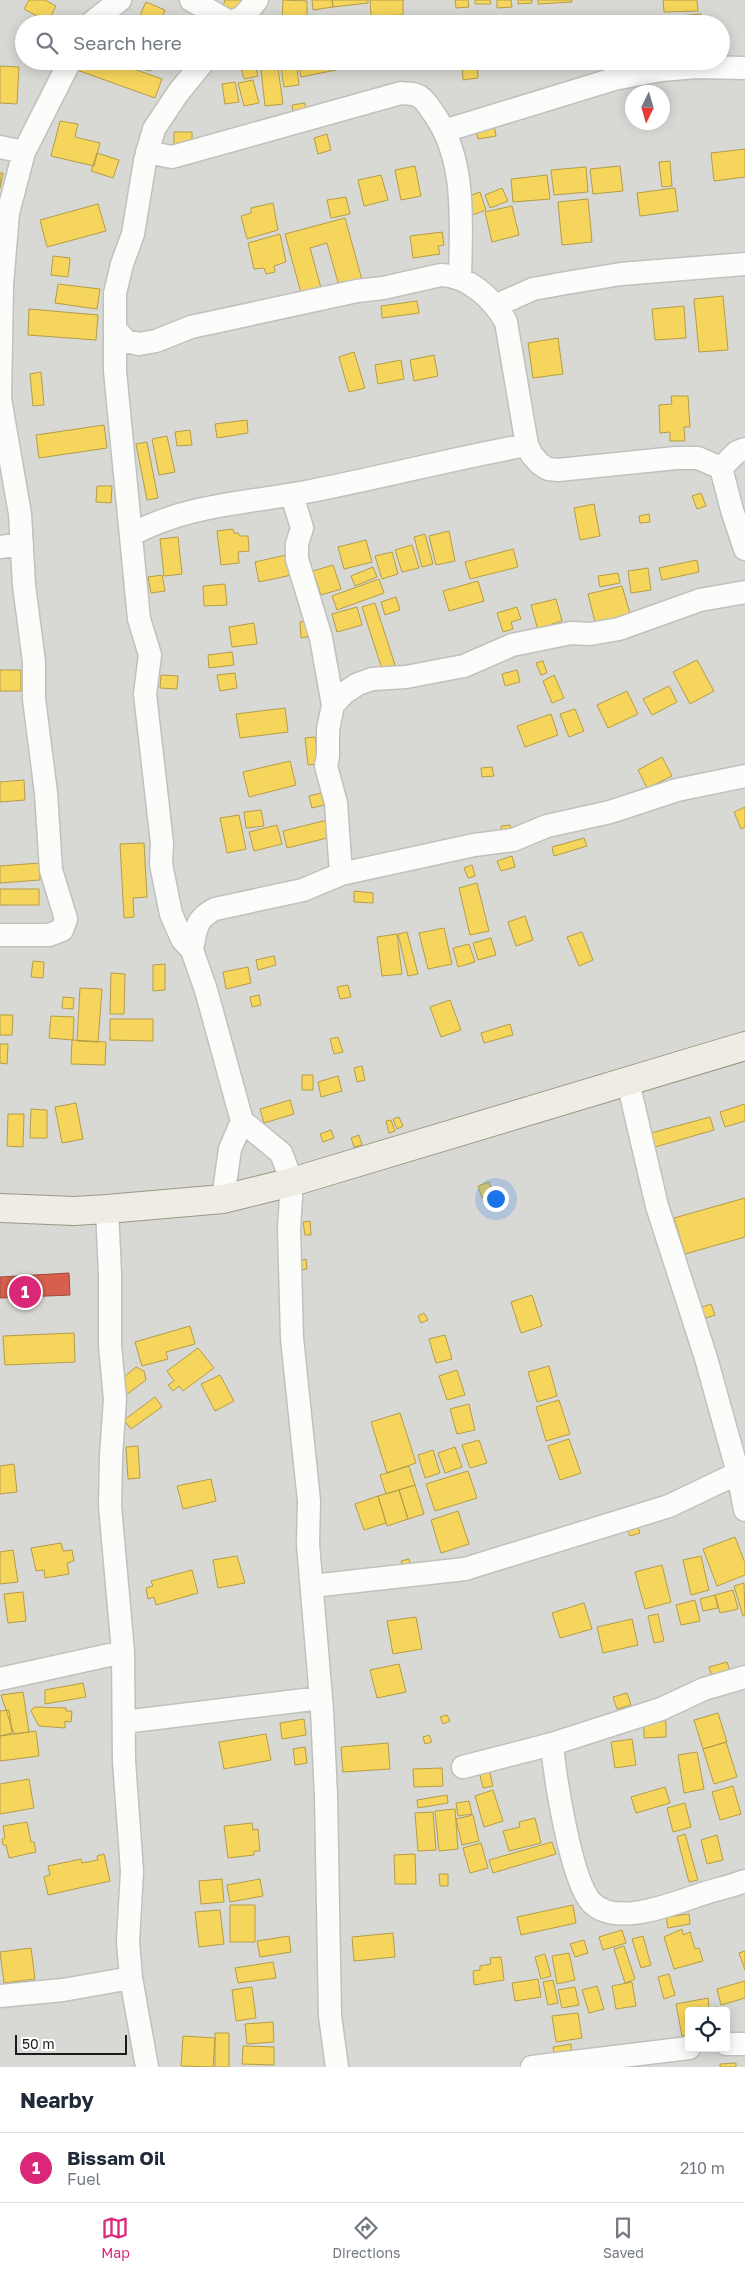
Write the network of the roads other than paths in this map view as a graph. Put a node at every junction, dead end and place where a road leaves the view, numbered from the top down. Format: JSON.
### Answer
{"nodes":[{"id":1,"x":120,"y":0,"type":"edge"},
{"id":2,"x":191,"y":0,"type":"edge"},
{"id":3,"x":257,"y":0,"type":"edge"},
{"id":4,"x":101,"y":15,"type":"edge"},
{"id":5,"x":217,"y":15,"type":"edge"},
{"id":6,"x":244,"y":15,"type":"edge"},
{"id":7,"x":730,"y":68,"type":"edge"},
{"id":8,"x":745,"y":68,"type":"edge"},
{"id":9,"x":65,"y":70,"type":"edge"},
{"id":10,"x":197,"y":70,"type":"edge"},
{"id":11,"x":661,"y":70,"type":"edge"},
{"id":12,"x":444,"y":131,"type":"junction"},
{"id":13,"x":0,"y":147,"type":"edge"},
{"id":14,"x":24,"y":152,"type":"junction"},
{"id":15,"x":147,"y":152,"type":"junction"},
{"id":16,"x":745,"y":264,"type":"edge"},
{"id":17,"x":460,"y":277,"type":"junction"},
{"id":18,"x":495,"y":306,"type":"junction"},
{"id":19,"x":115,"y":329,"type":"junction"},
{"id":20,"x":1,"y":362,"type":"edge"},
{"id":21,"x":527,"y":445,"type":"junction"},
{"id":22,"x":745,"y":450,"type":"edge"},
{"id":23,"x":721,"y":468,"type":"junction"},
{"id":24,"x":292,"y":495,"type":"junction"},
{"id":25,"x":131,"y":535,"type":"junction"},
{"id":26,"x":11,"y":546,"type":"edge"},
{"id":27,"x":745,"y":548,"type":"edge"},
{"id":28,"x":745,"y":592,"type":"edge"},
{"id":29,"x":333,"y":705,"type":"junction"},
{"id":30,"x":745,"y":776,"type":"edge"},
{"id":31,"x":341,"y":874,"type":"junction"},
{"id":32,"x":0,"y":935,"type":"edge"},
{"id":33,"x":192,"y":950,"type":"junction"},
{"id":34,"x":745,"y":1046,"type":"edge"},
{"id":35,"x":628,"y":1082,"type":"junction"},
{"id":36,"x":242,"y":1121,"type":"junction"},
{"id":37,"x":292,"y":1182,"type":"junction"},
{"id":38,"x":223,"y":1199,"type":"junction"},
{"id":39,"x":0,"y":1208,"type":"edge"},
{"id":40,"x":106,"y":1209,"type":"junction"},
{"id":41,"x":738,"y":1473,"type":"junction"},
{"id":42,"x":745,"y":1510,"type":"edge"},
{"id":43,"x":312,"y":1586,"type":"junction"},
{"id":44,"x":123,"y":1652,"type":"junction"},
{"id":45,"x":745,"y":1677,"type":"edge"},
{"id":46,"x":0,"y":1679,"type":"edge"},
{"id":47,"x":321,"y":1698,"type":"junction"},
{"id":48,"x":124,"y":1722,"type":"junction"},
{"id":49,"x":552,"y":1744,"type":"junction"},
{"id":50,"x":463,"y":1767,"type":"dead end"},
{"id":51,"x":745,"y":1880,"type":"edge"},
{"id":52,"x":131,"y":1978,"type":"junction"},
{"id":53,"x":0,"y":1996,"type":"edge"},
{"id":54,"x":730,"y":2044,"type":"edge"},
{"id":55,"x":745,"y":2044,"type":"edge"},
{"id":56,"x":685,"y":2048,"type":"edge"},
{"id":57,"x":147,"y":2067,"type":"edge"},
{"id":58,"x":337,"y":2067,"type":"edge"},
{"id":59,"x":532,"y":2067,"type":"edge"}],
"edges":[{"from":1,"to":4,"type":"street"},
{"from":2,"to":5,"type":"street"},
{"from":3,"to":6,"type":"street"},
{"from":7,"to":8,"type":"street"},
{"from":9,"to":14,"type":"street"},
{"from":10,"to":15,"type":"street"},
{"from":11,"to":12,"type":"street"},
{"from":12,"to":15,"type":"street"},
{"from":12,"to":17,"type":"street"},
{"from":13,"to":14,"type":"street"},
{"from":14,"to":20,"type":"street"},
{"from":15,"to":19,"type":"street"},
{"from":16,"to":18,"type":"street"},
{"from":17,"to":18,"type":"street"},
{"from":17,"to":19,"type":"street"},
{"from":18,"to":21,"type":"street"},
{"from":19,"to":25,"type":"street"},
{"from":20,"to":26,"type":"street"},
{"from":21,"to":23,"type":"street"},
{"from":21,"to":24,"type":"street"},
{"from":22,"to":23,"type":"street"},
{"from":23,"to":27,"type":"street"},
{"from":24,"to":25,"type":"street"},
{"from":24,"to":29,"type":"street"},
{"from":25,"to":33,"type":"street"},
{"from":26,"to":32,"type":"street"},
{"from":28,"to":29,"type":"street"},
{"from":29,"to":31,"type":"street"},
{"from":30,"to":31,"type":"street"},
{"from":31,"to":33,"type":"street"},
{"from":33,"to":36,"type":"street"},
{"from":34,"to":35,"type":"main road"},
{"from":35,"to":37,"type":"main road"},
{"from":35,"to":41,"type":"street"},
{"from":36,"to":37,"type":"street"},
{"from":36,"to":38,"type":"street"},
{"from":37,"to":38,"type":"main road"},
{"from":37,"to":43,"type":"street"},
{"from":38,"to":40,"type":"main road"},
{"from":39,"to":40,"type":"main road"},
{"from":40,"to":44,"type":"street"},
{"from":41,"to":42,"type":"street"},
{"from":41,"to":43,"type":"street"},
{"from":43,"to":47,"type":"street"},
{"from":44,"to":46,"type":"street"},
{"from":44,"to":48,"type":"street"},
{"from":45,"to":49,"type":"street"},
{"from":47,"to":48,"type":"street"},
{"from":47,"to":58,"type":"street"},
{"from":48,"to":52,"type":"street"},
{"from":49,"to":50,"type":"street"},
{"from":49,"to":51,"type":"street"},
{"from":52,"to":53,"type":"street"},
{"from":52,"to":57,"type":"street"},
{"from":54,"to":55,"type":"street"},
{"from":56,"to":59,"type":"street"}]}
